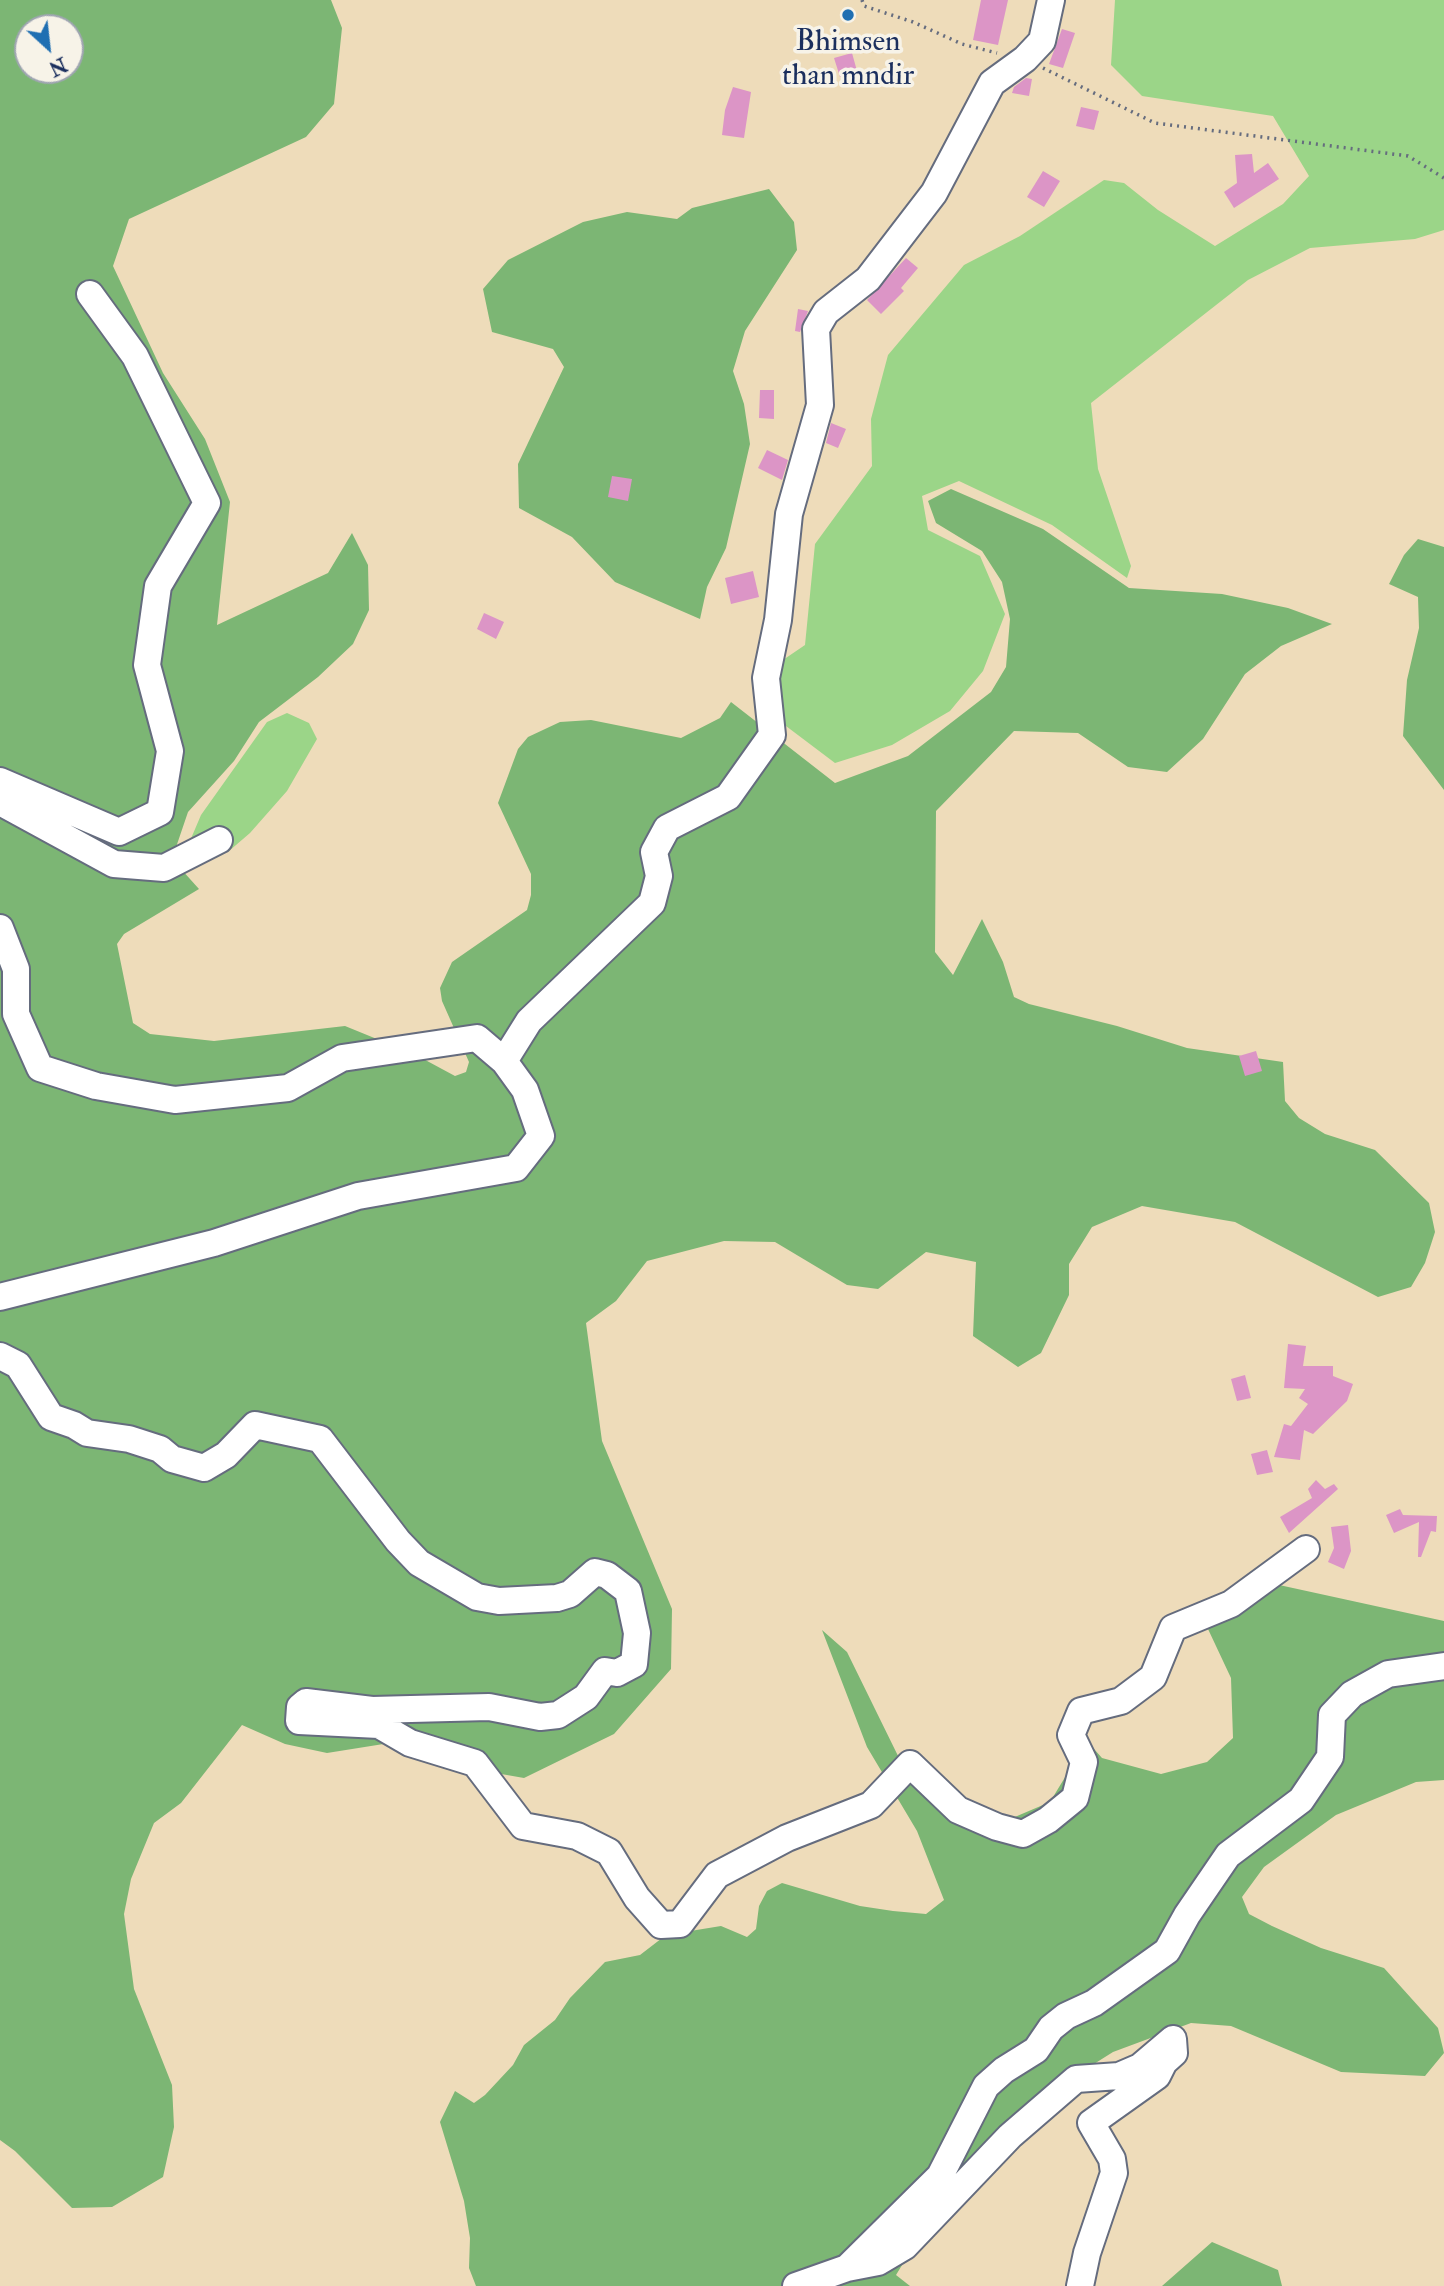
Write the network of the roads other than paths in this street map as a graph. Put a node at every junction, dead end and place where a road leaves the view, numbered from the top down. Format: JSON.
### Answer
{"nodes":[{"id":1,"x":1051,"y":0,"type":"edge"},
{"id":2,"x":90,"y":294,"type":"dead end"},
{"id":3,"x":0,"y":781,"type":"edge"},
{"id":4,"x":0,"y":802,"type":"edge"},
{"id":5,"x":219,"y":840,"type":"dead end"},
{"id":6,"x":0,"y":928,"type":"edge"},
{"id":7,"x":504,"y":1061,"type":"junction"},
{"id":8,"x":0,"y":1297,"type":"edge"},
{"id":9,"x":0,"y":1356,"type":"edge"},
{"id":10,"x":1306,"y":1549,"type":"dead end"},
{"id":11,"x":1444,"y":1666,"type":"edge"},
{"id":12,"x":847,"y":2268,"type":"junction"},
{"id":13,"x":796,"y":2286,"type":"edge"},
{"id":14,"x":1080,"y":2286,"type":"edge"}],
"edges":[{"from":1,"to":7,"type":"street"},
{"from":2,"to":3,"type":"street"},
{"from":4,"to":5,"type":"street"},
{"from":6,"to":7,"type":"street"},
{"from":7,"to":8,"type":"street"},
{"from":9,"to":10,"type":"street"},
{"from":11,"to":12,"type":"street"},
{"from":12,"to":13,"type":"street"},
{"from":12,"to":14,"type":"street"}]}
